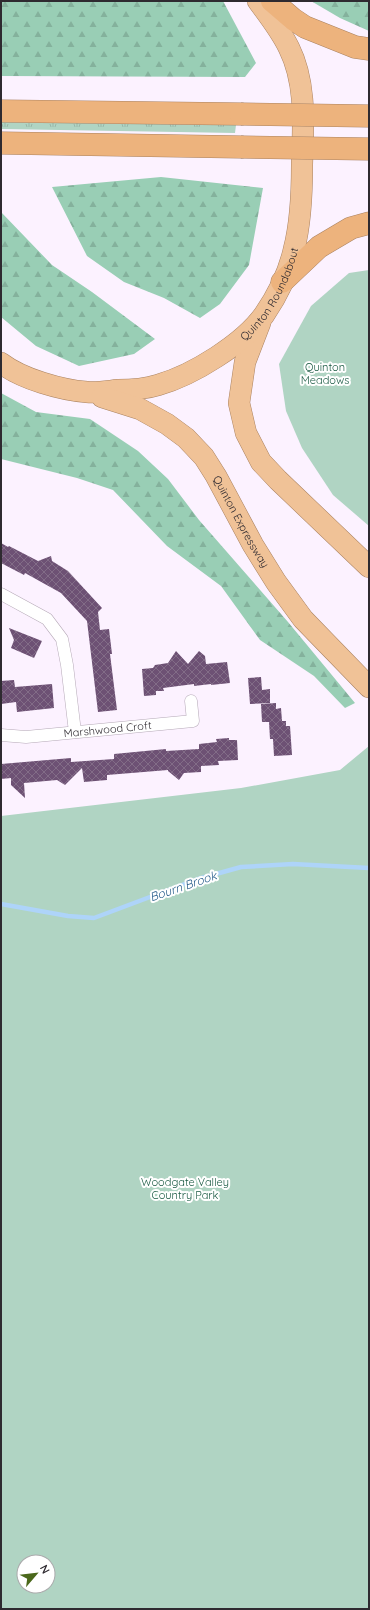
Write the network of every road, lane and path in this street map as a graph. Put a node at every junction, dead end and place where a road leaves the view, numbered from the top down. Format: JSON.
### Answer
{"nodes":[{"id":1,"x":258,"y":1,"type":"edge"},
{"id":2,"x":272,"y":1,"type":"edge"},
{"id":3,"x":286,"y":1,"type":"edge"},
{"id":4,"x":324,"y":34,"type":"junction"},
{"id":5,"x":369,"y":49,"type":"edge"},
{"id":6,"x":1,"y":110,"type":"edge"},
{"id":7,"x":369,"y":116,"type":"edge"},
{"id":8,"x":1,"y":143,"type":"edge"},
{"id":9,"x":369,"y":149,"type":"edge"},
{"id":10,"x":369,"y":223,"type":"edge"},
{"id":11,"x":282,"y":282,"type":"junction"},
{"id":12,"x":263,"y":316,"type":"junction"},
{"id":13,"x":1,"y":364,"type":"edge"},
{"id":14,"x":88,"y":393,"type":"junction"},
{"id":15,"x":369,"y":567,"type":"edge"},
{"id":16,"x":1,"y":594,"type":"edge"},
{"id":17,"x":369,"y":687,"type":"edge"},
{"id":18,"x":191,"y":700,"type":"dead end"},
{"id":19,"x":75,"y":732,"type":"junction"},
{"id":20,"x":1,"y":735,"type":"edge"}],
"edges":[{"from":1,"to":11,"type":"highway","name":"Quinton Roundabout"},
{"from":2,"to":4,"type":"highway"},
{"from":3,"to":4,"type":"highway"},
{"from":4,"to":5,"type":"highway"},
{"from":6,"to":7,"type":"highway","bridge":true},
{"from":8,"to":9,"type":"highway","bridge":true},
{"from":10,"to":11,"type":"highway"},
{"from":11,"to":12,"type":"highway","name":"Quinton Roundabout"},
{"from":12,"to":14,"type":"highway","name":"Quinton Roundabout"},
{"from":12,"to":15,"type":"highway"},
{"from":13,"to":14,"type":"highway","name":"Quinton Roundabout"},
{"from":14,"to":17,"type":"highway","name":"Quinton Expressway"},
{"from":16,"to":19,"type":"street"},
{"from":18,"to":19,"type":"street","name":"Marshwood Croft"},
{"from":19,"to":20,"type":"street","name":"Marshwood Croft"}]}
